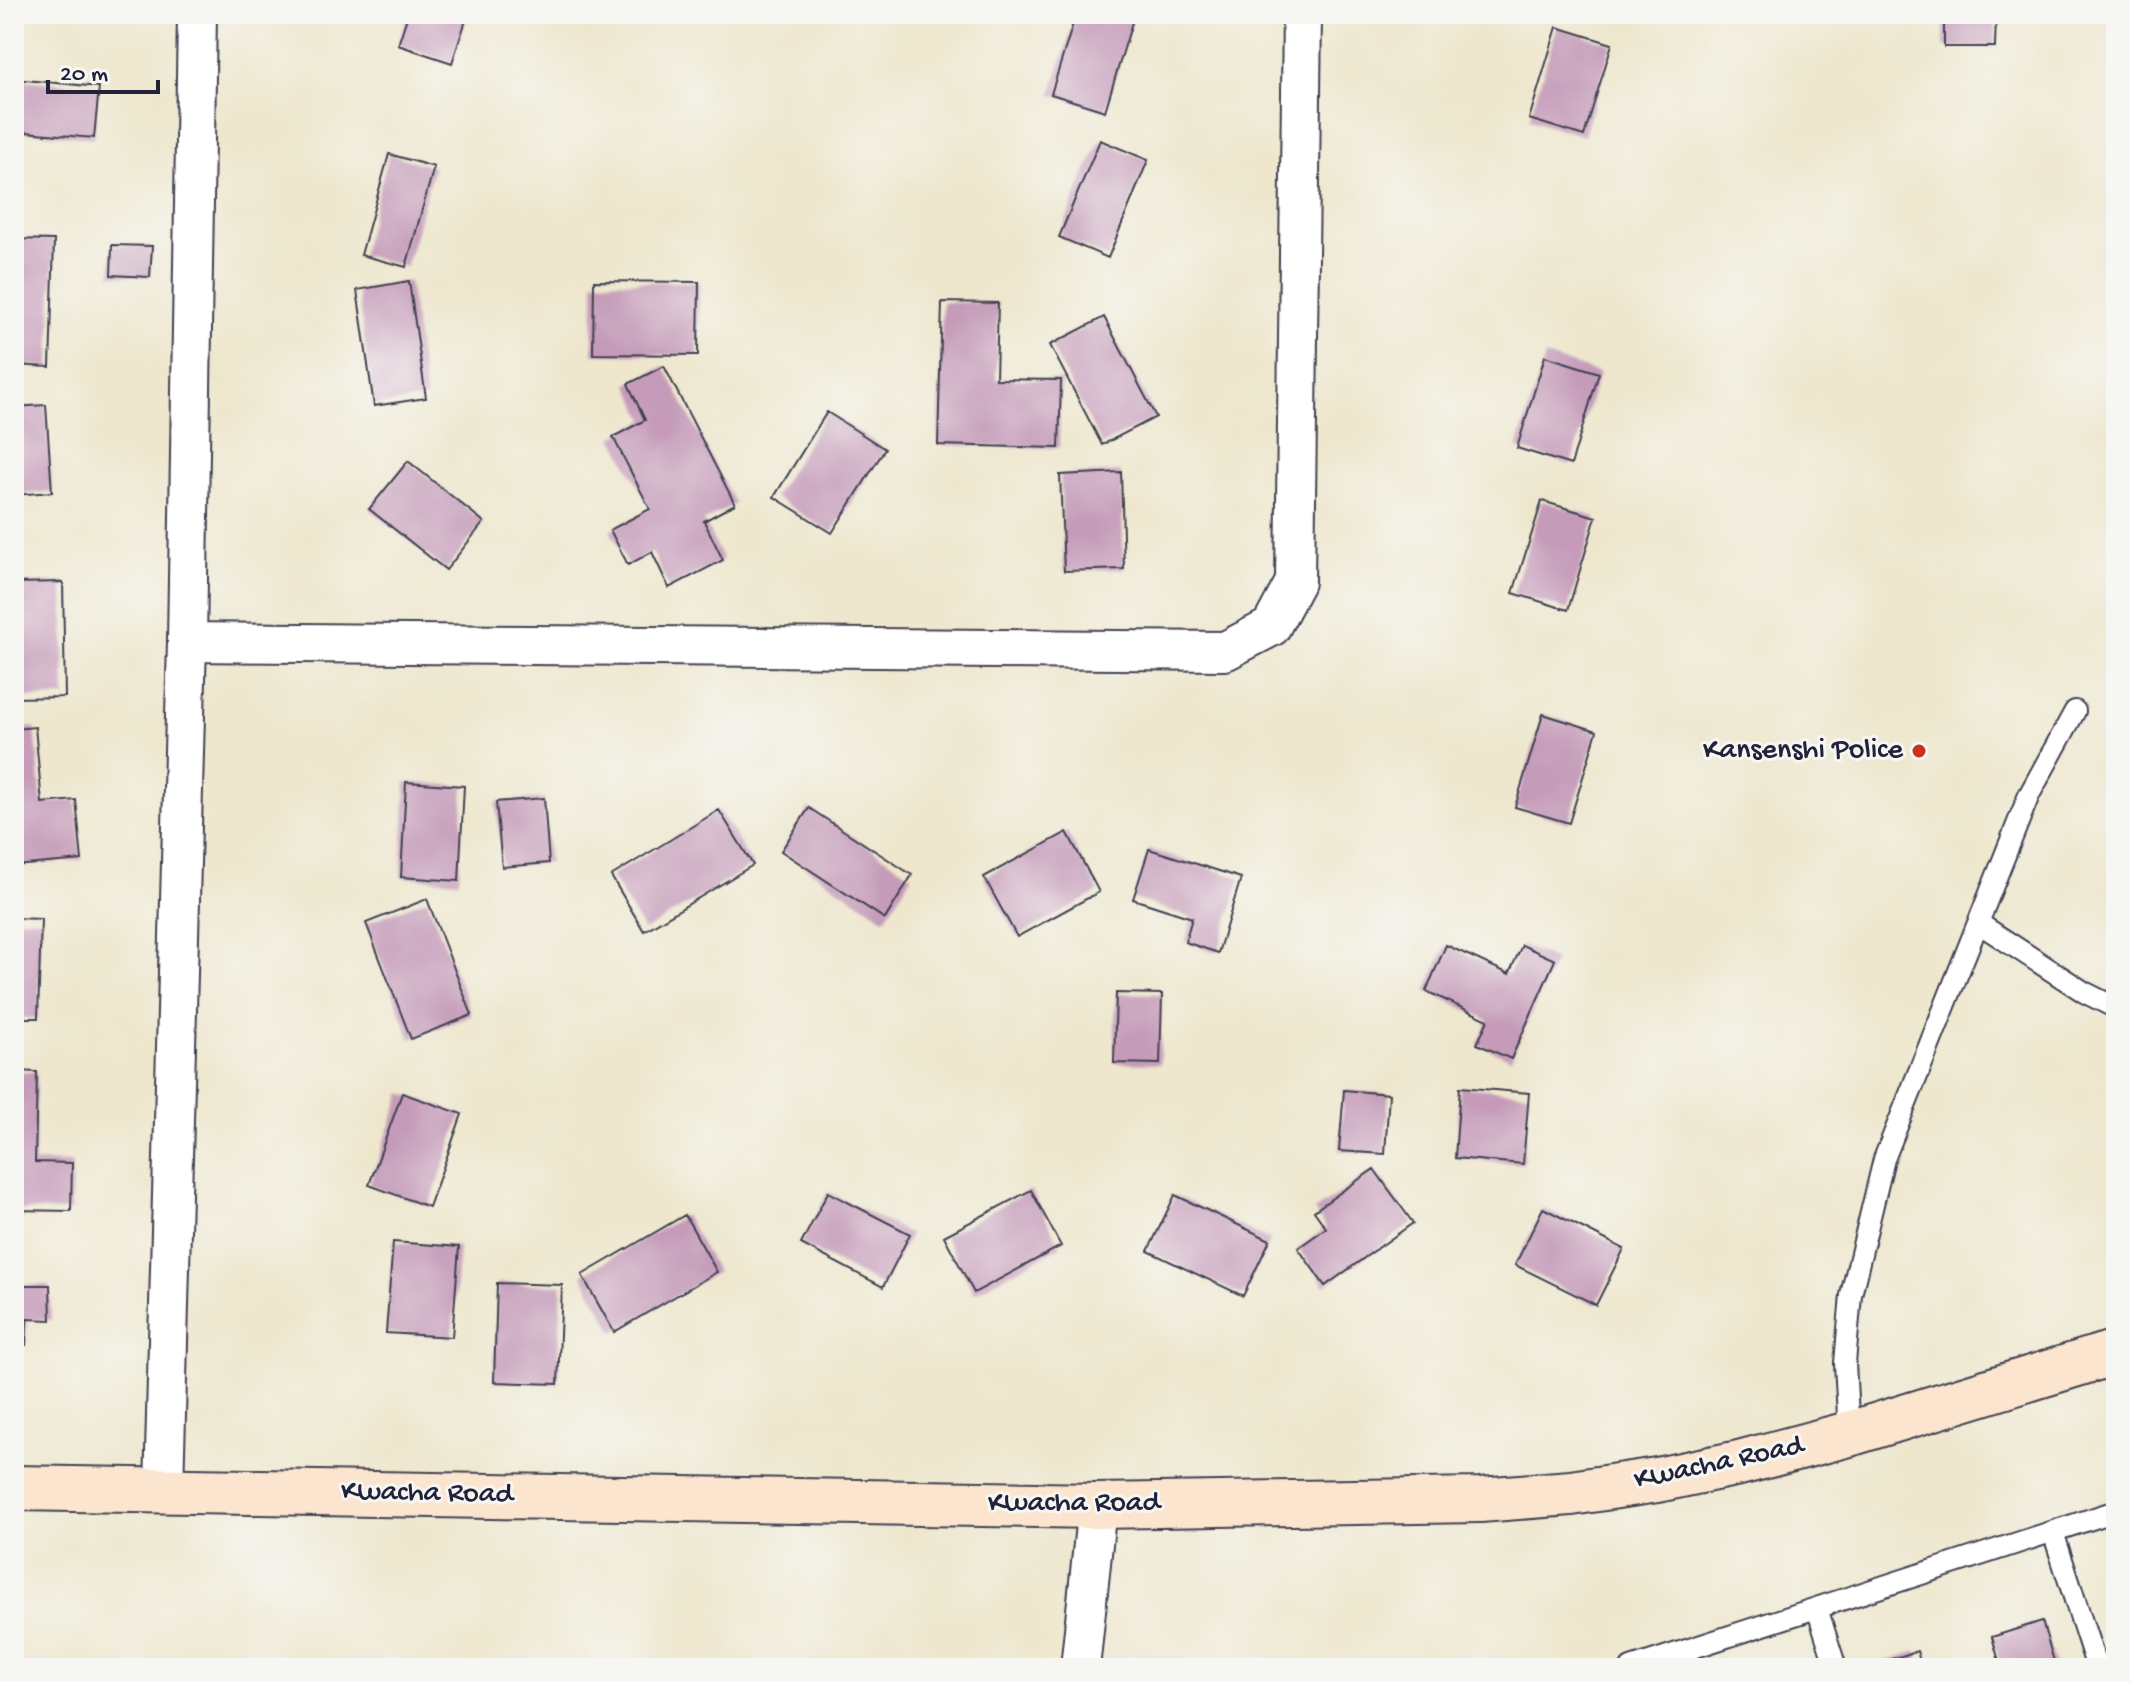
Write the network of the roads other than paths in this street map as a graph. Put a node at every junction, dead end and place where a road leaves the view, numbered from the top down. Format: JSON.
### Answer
{"nodes":[{"id":1,"x":197,"y":14,"type":"edge"},
{"id":2,"x":1302,"y":14,"type":"edge"},
{"id":3,"x":187,"y":642,"type":"junction"},
{"id":4,"x":2075,"y":711,"type":"dead end"},
{"id":5,"x":1980,"y":924,"type":"junction"},
{"id":6,"x":2116,"y":1008,"type":"edge"},
{"id":7,"x":2116,"y":1352,"type":"edge"},
{"id":8,"x":1849,"y":1434,"type":"junction"},
{"id":9,"x":14,"y":1488,"type":"edge"},
{"id":10,"x":164,"y":1489,"type":"junction"},
{"id":11,"x":1097,"y":1506,"type":"junction"},
{"id":12,"x":2116,"y":1511,"type":"edge"},
{"id":13,"x":2053,"y":1532,"type":"junction"},
{"id":14,"x":1817,"y":1608,"type":"junction"},
{"id":15,"x":1080,"y":1668,"type":"edge"},
{"id":16,"x":1631,"y":1668,"type":"edge"},
{"id":17,"x":1836,"y":1668,"type":"edge"},
{"id":18,"x":2097,"y":1668,"type":"edge"}],
"edges":[{"from":1,"to":3,"type":"street"},
{"from":2,"to":3,"type":"street"},
{"from":3,"to":10,"type":"street"},
{"from":4,"to":5,"type":"lane"},
{"from":5,"to":6,"type":"lane"},
{"from":5,"to":8,"type":"lane"},
{"from":7,"to":8,"type":"main road","name":"Kwacha Road"},
{"from":8,"to":11,"type":"main road","name":"Kwacha Road"},
{"from":9,"to":10,"type":"main road","name":"Kwacha Road"},
{"from":10,"to":11,"type":"main road","name":"Kwacha Road"},
{"from":11,"to":15,"type":"street"},
{"from":12,"to":13,"type":"lane"},
{"from":13,"to":14,"type":"lane"},
{"from":13,"to":18,"type":"lane"},
{"from":14,"to":16,"type":"lane"},
{"from":14,"to":17,"type":"lane"}]}
